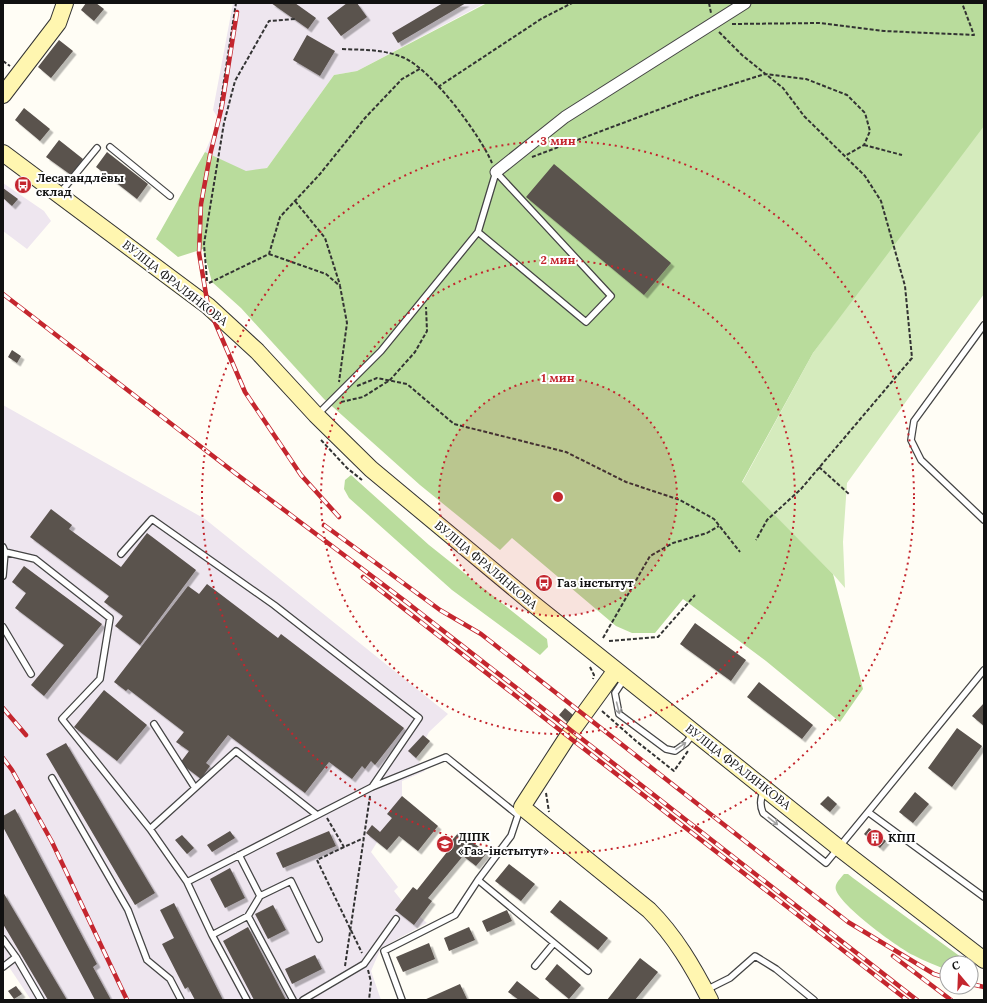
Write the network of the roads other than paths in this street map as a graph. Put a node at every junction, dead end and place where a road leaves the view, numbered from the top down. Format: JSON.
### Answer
{"nodes":[{"id":1,"x":65,"y":3,"type":"edge"},
{"id":2,"x":745,"y":3,"type":"edge"},
{"id":3,"x":3,"y":95,"type":"edge"},
{"id":4,"x":110,"y":147,"type":"dead end"},
{"id":5,"x":97,"y":148,"type":"dead end"},
{"id":6,"x":3,"y":153,"type":"edge"},
{"id":7,"x":496,"y":172,"type":"junction"},
{"id":8,"x":59,"y":195,"type":"junction"},
{"id":9,"x":170,"y":196,"type":"dead end"},
{"id":10,"x":478,"y":232,"type":"junction"},
{"id":11,"x":984,"y":325,"type":"edge"},
{"id":12,"x":321,"y":410,"type":"junction"},
{"id":13,"x":984,"y":520,"type":"edge"},
{"id":14,"x":4,"y":550,"type":"edge"},
{"id":15,"x":121,"y":554,"type":"dead end"},
{"id":16,"x":3,"y":576,"type":"edge"},
{"id":17,"x":3,"y":627,"type":"edge"},
{"id":18,"x":984,"y":670,"type":"edge"},
{"id":19,"x":31,"y":674,"type":"dead end"},
{"id":20,"x":620,"y":674,"type":"junction"},
{"id":21,"x":154,"y":724,"type":"dead end"},
{"id":22,"x":694,"y":732,"type":"junction"},
{"id":23,"x":52,"y":778,"type":"dead end"},
{"id":24,"x":372,"y":787,"type":"junction"},
{"id":25,"x":195,"y":788,"type":"junction"},
{"id":26,"x":520,"y":811,"type":"junction"},
{"id":27,"x":868,"y":812,"type":"junction"},
{"id":28,"x":317,"y":815,"type":"junction"},
{"id":29,"x":150,"y":829,"type":"junction"},
{"id":30,"x":839,"y":848,"type":"junction"},
{"id":31,"x":239,"y":855,"type":"junction"},
{"id":32,"x":478,"y":880,"type":"junction"},
{"id":33,"x":187,"y":882,"type":"junction"},
{"id":34,"x":260,"y":896,"type":"junction"},
{"id":35,"x":984,"y":897,"type":"edge"},
{"id":36,"x":248,"y":916,"type":"junction"},
{"id":37,"x":396,"y":919,"type":"dead end"},
{"id":38,"x":212,"y":935,"type":"junction"},
{"id":39,"x":3,"y":939,"type":"edge"},
{"id":40,"x":320,"y":939,"type":"dead end"},
{"id":41,"x":554,"y":943,"type":"junction"},
{"id":42,"x":16,"y":957,"type":"junction"},
{"id":43,"x":984,"y":960,"type":"edge"},
{"id":44,"x":535,"y":966,"type":"dead end"},
{"id":45,"x":3,"y":967,"type":"edge"},
{"id":46,"x":588,"y":971,"type":"dead end"},
{"id":47,"x":707,"y":995,"type":"edge"},
{"id":48,"x":41,"y":1000,"type":"edge"},
{"id":49,"x":181,"y":1000,"type":"edge"},
{"id":50,"x":247,"y":1000,"type":"edge"},
{"id":51,"x":293,"y":1000,"type":"edge"},
{"id":52,"x":303,"y":1000,"type":"edge"},
{"id":53,"x":402,"y":1000,"type":"edge"},
{"id":54,"x":814,"y":1000,"type":"edge"}],
"edges":[{"from":1,"to":3,"type":"main road"},
{"from":2,"to":7,"type":"street"},
{"from":4,"to":9,"type":"lane"},
{"from":5,"to":8,"type":"lane"},
{"from":6,"to":8,"type":"main road","name":"ВУЛІЦА ФРАЛЯНКОВА"},
{"from":7,"to":10,"type":"lane"},
{"from":7,"to":10,"type":"lane"},
{"from":8,"to":12,"type":"main road","name":"ВУЛІЦА ФРАЛЯНКОВА"},
{"from":10,"to":12,"type":"lane"},
{"from":11,"to":13,"type":"lane"},
{"from":12,"to":20,"type":"main road","name":"ВУЛІЦА ФРАЛЯНКОВА"},
{"from":14,"to":16,"type":"lane"},
{"from":14,"to":29,"type":"lane"},
{"from":15,"to":24,"type":"lane"},
{"from":17,"to":19,"type":"lane"},
{"from":18,"to":27,"type":"lane"},
{"from":20,"to":22,"type":"main road","name":"ВУЛІЦА ФРАЛЯНКОВА"},
{"from":20,"to":22,"type":"lane","one_way":true},
{"from":20,"to":26,"type":"main road"},
{"from":21,"to":25,"type":"lane"},
{"from":22,"to":30,"type":"main road","name":"ВУЛІЦА ФРАЛЯНКОВА"},
{"from":23,"to":49,"type":"lane"},
{"from":24,"to":26,"type":"lane"},
{"from":24,"to":28,"type":"lane"},
{"from":25,"to":28,"type":"lane"},
{"from":25,"to":29,"type":"lane"},
{"from":26,"to":32,"type":"lane"},
{"from":26,"to":47,"type":"main road"},
{"from":27,"to":30,"type":"lane"},
{"from":27,"to":35,"type":"lane"},
{"from":28,"to":31,"type":"lane"},
{"from":29,"to":33,"type":"lane"},
{"from":30,"to":43,"type":"main road","name":"ВУЛІЦА ФРАЛЯНКОВА"},
{"from":31,"to":33,"type":"lane"},
{"from":31,"to":34,"type":"lane"},
{"from":32,"to":41,"type":"lane"},
{"from":32,"to":53,"type":"lane"},
{"from":33,"to":38,"type":"lane"},
{"from":34,"to":36,"type":"lane"},
{"from":34,"to":40,"type":"lane"},
{"from":36,"to":38,"type":"lane"},
{"from":36,"to":51,"type":"lane"},
{"from":37,"to":52,"type":"lane"},
{"from":38,"to":50,"type":"lane"},
{"from":39,"to":42,"type":"lane"},
{"from":41,"to":44,"type":"lane"},
{"from":41,"to":46,"type":"lane"},
{"from":42,"to":45,"type":"lane"},
{"from":42,"to":48,"type":"lane"},
{"from":47,"to":54,"type":"lane"}]}
